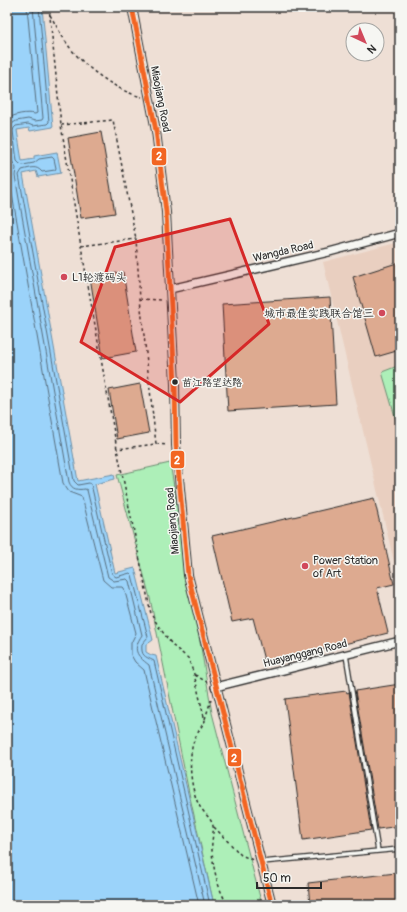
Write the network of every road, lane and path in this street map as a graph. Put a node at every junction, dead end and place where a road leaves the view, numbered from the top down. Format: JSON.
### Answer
{"nodes":[{"id":1,"x":49,"y":7,"type":"edge"},
{"id":2,"x":132,"y":7,"type":"edge"},
{"id":3,"x":50,"y":14,"type":"junction"},
{"id":4,"x":149,"y":99,"type":"junction"},
{"id":5,"x":61,"y":125,"type":"junction"},
{"id":6,"x":400,"y":233,"type":"edge"},
{"id":7,"x":136,"y":239,"type":"junction"},
{"id":8,"x":81,"y":246,"type":"junction"},
{"id":9,"x":170,"y":289,"type":"junction"},
{"id":10,"x":140,"y":298,"type":"junction"},
{"id":11,"x":170,"y":301,"type":"junction"},
{"id":12,"x":156,"y":444,"type":"junction"},
{"id":13,"x":176,"y":445,"type":"junction"},
{"id":14,"x":117,"y":450,"type":"junction"},
{"id":15,"x":400,"y":641,"type":"edge"},
{"id":16,"x":346,"y":655,"type":"junction"},
{"id":17,"x":194,"y":674,"type":"junction"},
{"id":18,"x":215,"y":687,"type":"junction"},
{"id":19,"x":205,"y":721,"type":"junction"},
{"id":20,"x":213,"y":827,"type":"junction"},
{"id":21,"x":400,"y":849,"type":"edge"},
{"id":22,"x":378,"y":851,"type":"junction"},
{"id":23,"x":261,"y":862,"type":"junction"},
{"id":24,"x":228,"y":905,"type":"edge"},
{"id":25,"x":272,"y":905,"type":"edge"}],
"edges":[{"from":1,"to":3,"type":"path"},
{"from":2,"to":4,"type":"street","name":"Miaojiang Road"},
{"from":3,"to":4,"type":"path"},
{"from":3,"to":5,"type":"path"},
{"from":4,"to":9,"type":"street","name":"Miaojiang Road"},
{"from":5,"to":7,"type":"path"},
{"from":5,"to":8,"type":"path"},
{"from":6,"to":9,"type":"street","name":"Wangda Road"},
{"from":7,"to":8,"type":"path"},
{"from":7,"to":10,"type":"path"},
{"from":8,"to":14,"type":"path"},
{"from":9,"to":11,"type":"street","name":"Miaojiang Road"},
{"from":10,"to":11,"type":"path"},
{"from":10,"to":12,"type":"path"},
{"from":11,"to":13,"type":"street","name":"Miaojiang Road"},
{"from":12,"to":13,"type":"path"},
{"from":12,"to":14,"type":"path"},
{"from":13,"to":18,"type":"street","name":"Miaojiang Road"},
{"from":14,"to":17,"type":"path"},
{"from":15,"to":16,"type":"street","name":"Huayanggang Road"},
{"from":16,"to":18,"type":"street","name":"Huayanggang Road"},
{"from":16,"to":22,"type":"lane"},
{"from":17,"to":18,"type":"path"},
{"from":17,"to":19,"type":"path"},
{"from":18,"to":19,"type":"path"},
{"from":18,"to":23,"type":"street","name":"Miaojiang Road"},
{"from":19,"to":20,"type":"path"},
{"from":20,"to":23,"type":"path"},
{"from":20,"to":24,"type":"path"},
{"from":21,"to":22,"type":"lane"},
{"from":22,"to":23,"type":"lane"},
{"from":23,"to":25,"type":"street","name":"Miaojiang Road"}]}
